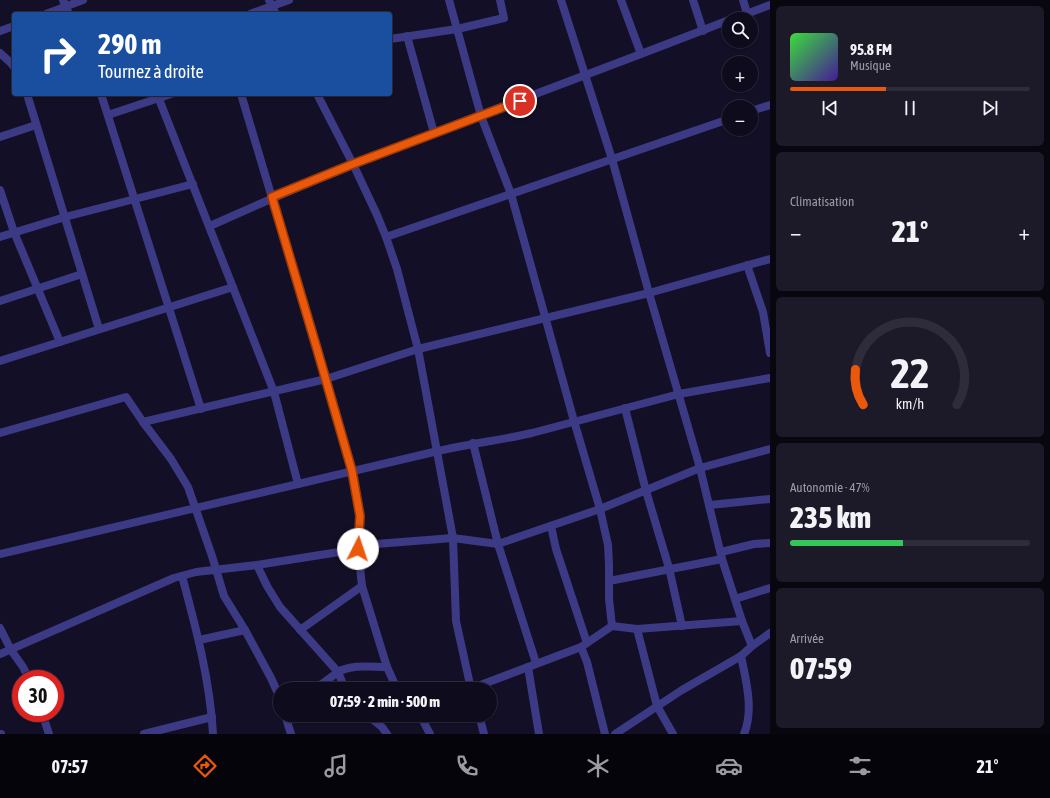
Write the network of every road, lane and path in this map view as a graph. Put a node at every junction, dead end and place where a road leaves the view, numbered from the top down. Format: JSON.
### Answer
{"nodes":[{"id":1,"x":83,"y":0,"type":"edge"},
{"id":2,"x":289,"y":0,"type":"edge"},
{"id":3,"x":449,"y":0,"type":"edge"},
{"id":4,"x":500,"y":0,"type":"edge"},
{"id":5,"x":561,"y":0,"type":"edge"},
{"id":6,"x":622,"y":0,"type":"edge"},
{"id":7,"x":694,"y":0,"type":"edge"},
{"id":8,"x":743,"y":0,"type":"edge"},
{"id":9,"x":271,"y":3,"type":"edge"},
{"id":10,"x":770,"y":5,"type":"edge"},
{"id":11,"x":66,"y":7,"type":"edge"},
{"id":12,"x":52,"y":12,"type":"edge"},
{"id":13,"x":254,"y":12,"type":"edge"},
{"id":14,"x":747,"y":12,"type":"edge"},
{"id":15,"x":750,"y":12,"type":"edge"},
{"id":16,"x":722,"y":23,"type":"edge"},
{"id":17,"x":12,"y":27,"type":"edge"},
{"id":18,"x":457,"y":29,"type":"junction"},
{"id":19,"x":703,"y":31,"type":"junction"},
{"id":20,"x":0,"y":32,"type":"edge"},
{"id":21,"x":407,"y":36,"type":"junction"},
{"id":22,"x":392,"y":39,"type":"edge"},
{"id":23,"x":0,"y":53,"type":"edge"},
{"id":24,"x":642,"y":54,"type":"junction"},
{"id":25,"x":12,"y":64,"type":"edge"},
{"id":26,"x":586,"y":76,"type":"junction"},
{"id":27,"x":28,"y":96,"type":"edge"},
{"id":28,"x":102,"y":96,"type":"edge"},
{"id":29,"x":158,"y":96,"type":"edge"},
{"id":30,"x":242,"y":96,"type":"edge"},
{"id":31,"x":318,"y":96,"type":"edge"},
{"id":32,"x":770,"y":105,"type":"edge"},
{"id":33,"x":758,"y":109,"type":"edge"},
{"id":34,"x":108,"y":115,"type":"junction"},
{"id":35,"x":481,"y":116,"type":"junction"},
{"id":36,"x":722,"y":121,"type":"edge"},
{"id":37,"x":36,"y":125,"type":"junction"},
{"id":38,"x":434,"y":133,"type":"junction"},
{"id":39,"x":0,"y":137,"type":"edge"},
{"id":40,"x":612,"y":159,"type":"junction"},
{"id":41,"x":353,"y":164,"type":"junction"},
{"id":42,"x":193,"y":184,"type":"junction"},
{"id":43,"x":0,"y":190,"type":"edge"},
{"id":44,"x":511,"y":194,"type":"junction"},
{"id":45,"x":272,"y":197,"type":"junction"},
{"id":46,"x":135,"y":199,"type":"junction"},
{"id":47,"x":65,"y":217,"type":"junction"},
{"id":48,"x":210,"y":226,"type":"junction"},
{"id":49,"x":14,"y":232,"type":"junction"},
{"id":50,"x":0,"y":237,"type":"edge"},
{"id":51,"x":386,"y":237,"type":"junction"},
{"id":52,"x":770,"y":259,"type":"edge"},
{"id":53,"x":747,"y":265,"type":"junction"},
{"id":54,"x":82,"y":274,"type":"junction"},
{"id":55,"x":233,"y":287,"type":"junction"},
{"id":56,"x":38,"y":289,"type":"junction"},
{"id":57,"x":649,"y":293,"type":"junction"},
{"id":58,"x":0,"y":301,"type":"edge"},
{"id":59,"x":170,"y":307,"type":"junction"},
{"id":60,"x":545,"y":318,"type":"junction"},
{"id":61,"x":99,"y":329,"type":"junction"},
{"id":62,"x":60,"y":342,"type":"junction"},
{"id":63,"x":418,"y":348,"type":"junction"},
{"id":64,"x":770,"y":353,"type":"edge"},
{"id":65,"x":0,"y":360,"type":"edge"},
{"id":66,"x":770,"y":378,"type":"edge"},
{"id":67,"x":326,"y":379,"type":"junction"},
{"id":68,"x":274,"y":392,"type":"junction"},
{"id":69,"x":678,"y":394,"type":"junction"},
{"id":70,"x":625,"y":408,"type":"junction"},
{"id":71,"x":201,"y":409,"type":"junction"},
{"id":72,"x":574,"y":421,"type":"junction"},
{"id":73,"x":143,"y":422,"type":"junction"},
{"id":74,"x":0,"y":433,"type":"edge"},
{"id":75,"x":473,"y":443,"type":"junction"},
{"id":76,"x":770,"y":448,"type":"edge"},
{"id":77,"x":438,"y":451,"type":"junction"},
{"id":78,"x":700,"y":468,"type":"junction"},
{"id":79,"x":352,"y":471,"type":"junction"},
{"id":80,"x":298,"y":484,"type":"junction"},
{"id":81,"x":646,"y":491,"type":"junction"},
{"id":82,"x":770,"y":499,"type":"edge"},
{"id":83,"x":710,"y":505,"type":"junction"},
{"id":84,"x":196,"y":508,"type":"junction"},
{"id":85,"x":600,"y":509,"type":"junction"},
{"id":86,"x":551,"y":526,"type":"junction"},
{"id":87,"x":453,"y":538,"type":"junction"},
{"id":88,"x":770,"y":543,"type":"edge"},
{"id":89,"x":498,"y":544,"type":"junction"},
{"id":90,"x":358,"y":549,"type":"junction"},
{"id":91,"x":0,"y":554,"type":"edge"},
{"id":92,"x":722,"y":556,"type":"junction"},
{"id":93,"x":257,"y":565,"type":"junction"},
{"id":94,"x":669,"y":568,"type":"junction"},
{"id":95,"x":216,"y":569,"type":"junction"},
{"id":96,"x":182,"y":576,"type":"junction"},
{"id":97,"x":609,"y":581,"type":"junction"},
{"id":98,"x":362,"y":586,"type":"junction"},
{"id":99,"x":770,"y":588,"type":"edge"},
{"id":100,"x":735,"y":599,"type":"junction"},
{"id":101,"x":742,"y":621,"type":"junction"},
{"id":102,"x":612,"y":626,"type":"junction"},
{"id":103,"x":682,"y":626,"type":"junction"},
{"id":104,"x":0,"y":628,"type":"edge"},
{"id":105,"x":637,"y":629,"type":"junction"},
{"id":106,"x":245,"y":630,"type":"junction"},
{"id":107,"x":300,"y":630,"type":"junction"},
{"id":108,"x":770,"y":633,"type":"edge"},
{"id":109,"x":199,"y":640,"type":"junction"},
{"id":110,"x":584,"y":645,"type":"junction"},
{"id":111,"x":752,"y":646,"type":"junction"},
{"id":112,"x":0,"y":648,"type":"edge"},
{"id":113,"x":11,"y":650,"type":"junction"},
{"id":114,"x":0,"y":654,"type":"edge"},
{"id":115,"x":741,"y":656,"type":"junction"},
{"id":116,"x":536,"y":663,"type":"junction"},
{"id":117,"x":387,"y":667,"type":"junction"},
{"id":118,"x":528,"y":667,"type":"junction"},
{"id":119,"x":24,"y":670,"type":"edge"},
{"id":120,"x":338,"y":672,"type":"junction"},
{"id":121,"x":325,"y":682,"type":"edge"},
{"id":122,"x":342,"y":682,"type":"edge"},
{"id":123,"x":394,"y":682,"type":"edge"},
{"id":124,"x":469,"y":682,"type":"edge"},
{"id":125,"x":489,"y":682,"type":"edge"},
{"id":126,"x":273,"y":684,"type":"edge"},
{"id":127,"x":657,"y":706,"type":"junction"},
{"id":128,"x":212,"y":717,"type":"junction"},
{"id":129,"x":45,"y":722,"type":"edge"},
{"id":130,"x":287,"y":722,"type":"edge"},
{"id":131,"x":376,"y":722,"type":"edge"},
{"id":132,"x":424,"y":722,"type":"edge"},
{"id":133,"x":481,"y":722,"type":"edge"},
{"id":134,"x":49,"y":734,"type":"edge"},
{"id":135,"x":144,"y":734,"type":"edge"},
{"id":136,"x":213,"y":734,"type":"edge"},
{"id":137,"x":291,"y":734,"type":"edge"},
{"id":138,"x":387,"y":734,"type":"edge"},
{"id":139,"x":430,"y":734,"type":"edge"},
{"id":140,"x":484,"y":734,"type":"edge"},
{"id":141,"x":539,"y":734,"type":"edge"},
{"id":142,"x":605,"y":734,"type":"edge"},
{"id":143,"x":615,"y":734,"type":"edge"},
{"id":144,"x":673,"y":734,"type":"edge"},
{"id":145,"x":744,"y":734,"type":"edge"}],
"edges":[{"from":1,"to":11,"type":"street"},
{"from":2,"to":9,"type":"street"},
{"from":3,"to":18,"type":"street"},
{"from":4,"to":18,"type":"street"},
{"from":5,"to":26,"type":"street"},
{"from":6,"to":24,"type":"street"},
{"from":7,"to":19,"type":"street"},
{"from":8,"to":14,"type":"street"},
{"from":9,"to":13,"type":"street"},
{"from":10,"to":15,"type":"street"},
{"from":11,"to":12,"type":"street"},
{"from":16,"to":19,"type":"street"},
{"from":17,"to":20,"type":"street"},
{"from":18,"to":21,"type":"street"},
{"from":18,"to":35,"type":"street"},
{"from":19,"to":24,"type":"street"},
{"from":21,"to":22,"type":"street"},
{"from":21,"to":38,"type":"street"},
{"from":23,"to":25,"type":"street"},
{"from":24,"to":26,"type":"street"},
{"from":26,"to":35,"type":"street"},
{"from":26,"to":40,"type":"street"},
{"from":27,"to":37,"type":"street"},
{"from":28,"to":34,"type":"street"},
{"from":29,"to":34,"type":"street"},
{"from":29,"to":42,"type":"street"},
{"from":30,"to":45,"type":"street"},
{"from":31,"to":41,"type":"street"},
{"from":32,"to":33,"type":"street"},
{"from":34,"to":46,"type":"street"},
{"from":35,"to":38,"type":"street"},
{"from":35,"to":44,"type":"street"},
{"from":36,"to":40,"type":"street"},
{"from":37,"to":39,"type":"street"},
{"from":37,"to":47,"type":"street"},
{"from":38,"to":41,"type":"street"},
{"from":40,"to":44,"type":"street"},
{"from":40,"to":57,"type":"street"},
{"from":41,"to":45,"type":"street"},
{"from":41,"to":51,"type":"street"},
{"from":42,"to":46,"type":"street"},
{"from":42,"to":48,"type":"street"},
{"from":43,"to":49,"type":"street"},
{"from":44,"to":51,"type":"street"},
{"from":44,"to":60,"type":"street"},
{"from":45,"to":48,"type":"street"},
{"from":45,"to":67,"type":"street"},
{"from":46,"to":47,"type":"street"},
{"from":46,"to":59,"type":"street"},
{"from":47,"to":49,"type":"street"},
{"from":47,"to":54,"type":"street"},
{"from":48,"to":55,"type":"street"},
{"from":49,"to":50,"type":"street"},
{"from":49,"to":56,"type":"street"},
{"from":51,"to":63,"type":"street"},
{"from":52,"to":53,"type":"street"},
{"from":53,"to":57,"type":"street"},
{"from":53,"to":64,"type":"street"},
{"from":54,"to":56,"type":"street"},
{"from":54,"to":61,"type":"street"},
{"from":55,"to":59,"type":"street"},
{"from":55,"to":68,"type":"street"},
{"from":56,"to":58,"type":"street"},
{"from":56,"to":62,"type":"street"},
{"from":57,"to":60,"type":"street"},
{"from":57,"to":69,"type":"street"},
{"from":59,"to":61,"type":"street"},
{"from":59,"to":71,"type":"street"},
{"from":60,"to":63,"type":"street"},
{"from":60,"to":72,"type":"street"},
{"from":61,"to":62,"type":"street"},
{"from":62,"to":65,"type":"street"},
{"from":63,"to":67,"type":"street"},
{"from":63,"to":77,"type":"street"},
{"from":66,"to":69,"type":"street"},
{"from":67,"to":68,"type":"street"},
{"from":67,"to":79,"type":"street"},
{"from":68,"to":71,"type":"street"},
{"from":68,"to":80,"type":"street"},
{"from":69,"to":70,"type":"street"},
{"from":69,"to":78,"type":"street"},
{"from":70,"to":72,"type":"street"},
{"from":70,"to":81,"type":"street"},
{"from":71,"to":73,"type":"street"},
{"from":72,"to":75,"type":"street"},
{"from":72,"to":85,"type":"street"},
{"from":73,"to":74,"type":"street"},
{"from":73,"to":84,"type":"street"},
{"from":75,"to":77,"type":"street"},
{"from":75,"to":89,"type":"street"},
{"from":76,"to":78,"type":"street"},
{"from":77,"to":79,"type":"street"},
{"from":77,"to":87,"type":"street"},
{"from":78,"to":81,"type":"street"},
{"from":78,"to":83,"type":"street"},
{"from":79,"to":80,"type":"street"},
{"from":79,"to":90,"type":"street"},
{"from":80,"to":84,"type":"street"},
{"from":81,"to":85,"type":"street"},
{"from":81,"to":94,"type":"street"},
{"from":82,"to":83,"type":"street"},
{"from":83,"to":92,"type":"street"},
{"from":84,"to":91,"type":"street"},
{"from":84,"to":95,"type":"street"},
{"from":85,"to":86,"type":"street"},
{"from":85,"to":97,"type":"street"},
{"from":86,"to":89,"type":"street"},
{"from":86,"to":110,"type":"street"},
{"from":87,"to":89,"type":"street"},
{"from":87,"to":90,"type":"street"},
{"from":87,"to":124,"type":"street"},
{"from":88,"to":92,"type":"street"},
{"from":89,"to":116,"type":"street"},
{"from":90,"to":93,"type":"street"},
{"from":90,"to":98,"type":"street"},
{"from":92,"to":94,"type":"street"},
{"from":92,"to":100,"type":"street"},
{"from":93,"to":95,"type":"street"},
{"from":93,"to":107,"type":"street"},
{"from":94,"to":97,"type":"street"},
{"from":94,"to":103,"type":"street"},
{"from":95,"to":96,"type":"street"},
{"from":95,"to":106,"type":"street"},
{"from":96,"to":109,"type":"street"},
{"from":96,"to":113,"type":"street"},
{"from":97,"to":102,"type":"street"},
{"from":98,"to":107,"type":"street"},
{"from":98,"to":117,"type":"street"},
{"from":99,"to":100,"type":"street"},
{"from":100,"to":101,"type":"street"},
{"from":101,"to":103,"type":"street"},
{"from":101,"to":111,"type":"street"},
{"from":102,"to":105,"type":"street"},
{"from":102,"to":110,"type":"street"},
{"from":103,"to":105,"type":"street"},
{"from":104,"to":113,"type":"street"},
{"from":105,"to":127,"type":"street"},
{"from":106,"to":109,"type":"street"},
{"from":106,"to":126,"type":"street"},
{"from":107,"to":120,"type":"street"},
{"from":108,"to":111,"type":"street"},
{"from":109,"to":128,"type":"street"},
{"from":110,"to":116,"type":"street"},
{"from":110,"to":142,"type":"street"},
{"from":111,"to":115,"type":"street"},
{"from":112,"to":113,"type":"street"},
{"from":113,"to":114,"type":"street"},
{"from":113,"to":119,"type":"street"},
{"from":115,"to":127,"type":"street"},
{"from":115,"to":145,"type":"street"},
{"from":116,"to":118,"type":"street"},
{"from":117,"to":120,"type":"street"},
{"from":117,"to":123,"type":"street"},
{"from":118,"to":125,"type":"street"},
{"from":118,"to":141,"type":"street"},
{"from":120,"to":121,"type":"street"},
{"from":120,"to":122,"type":"street"},
{"from":127,"to":143,"type":"street"},
{"from":127,"to":144,"type":"street"},
{"from":128,"to":135,"type":"street"},
{"from":128,"to":136,"type":"street"},
{"from":129,"to":134,"type":"street"},
{"from":130,"to":137,"type":"street"},
{"from":131,"to":138,"type":"street"},
{"from":132,"to":139,"type":"street"},
{"from":133,"to":140,"type":"street"}]}
